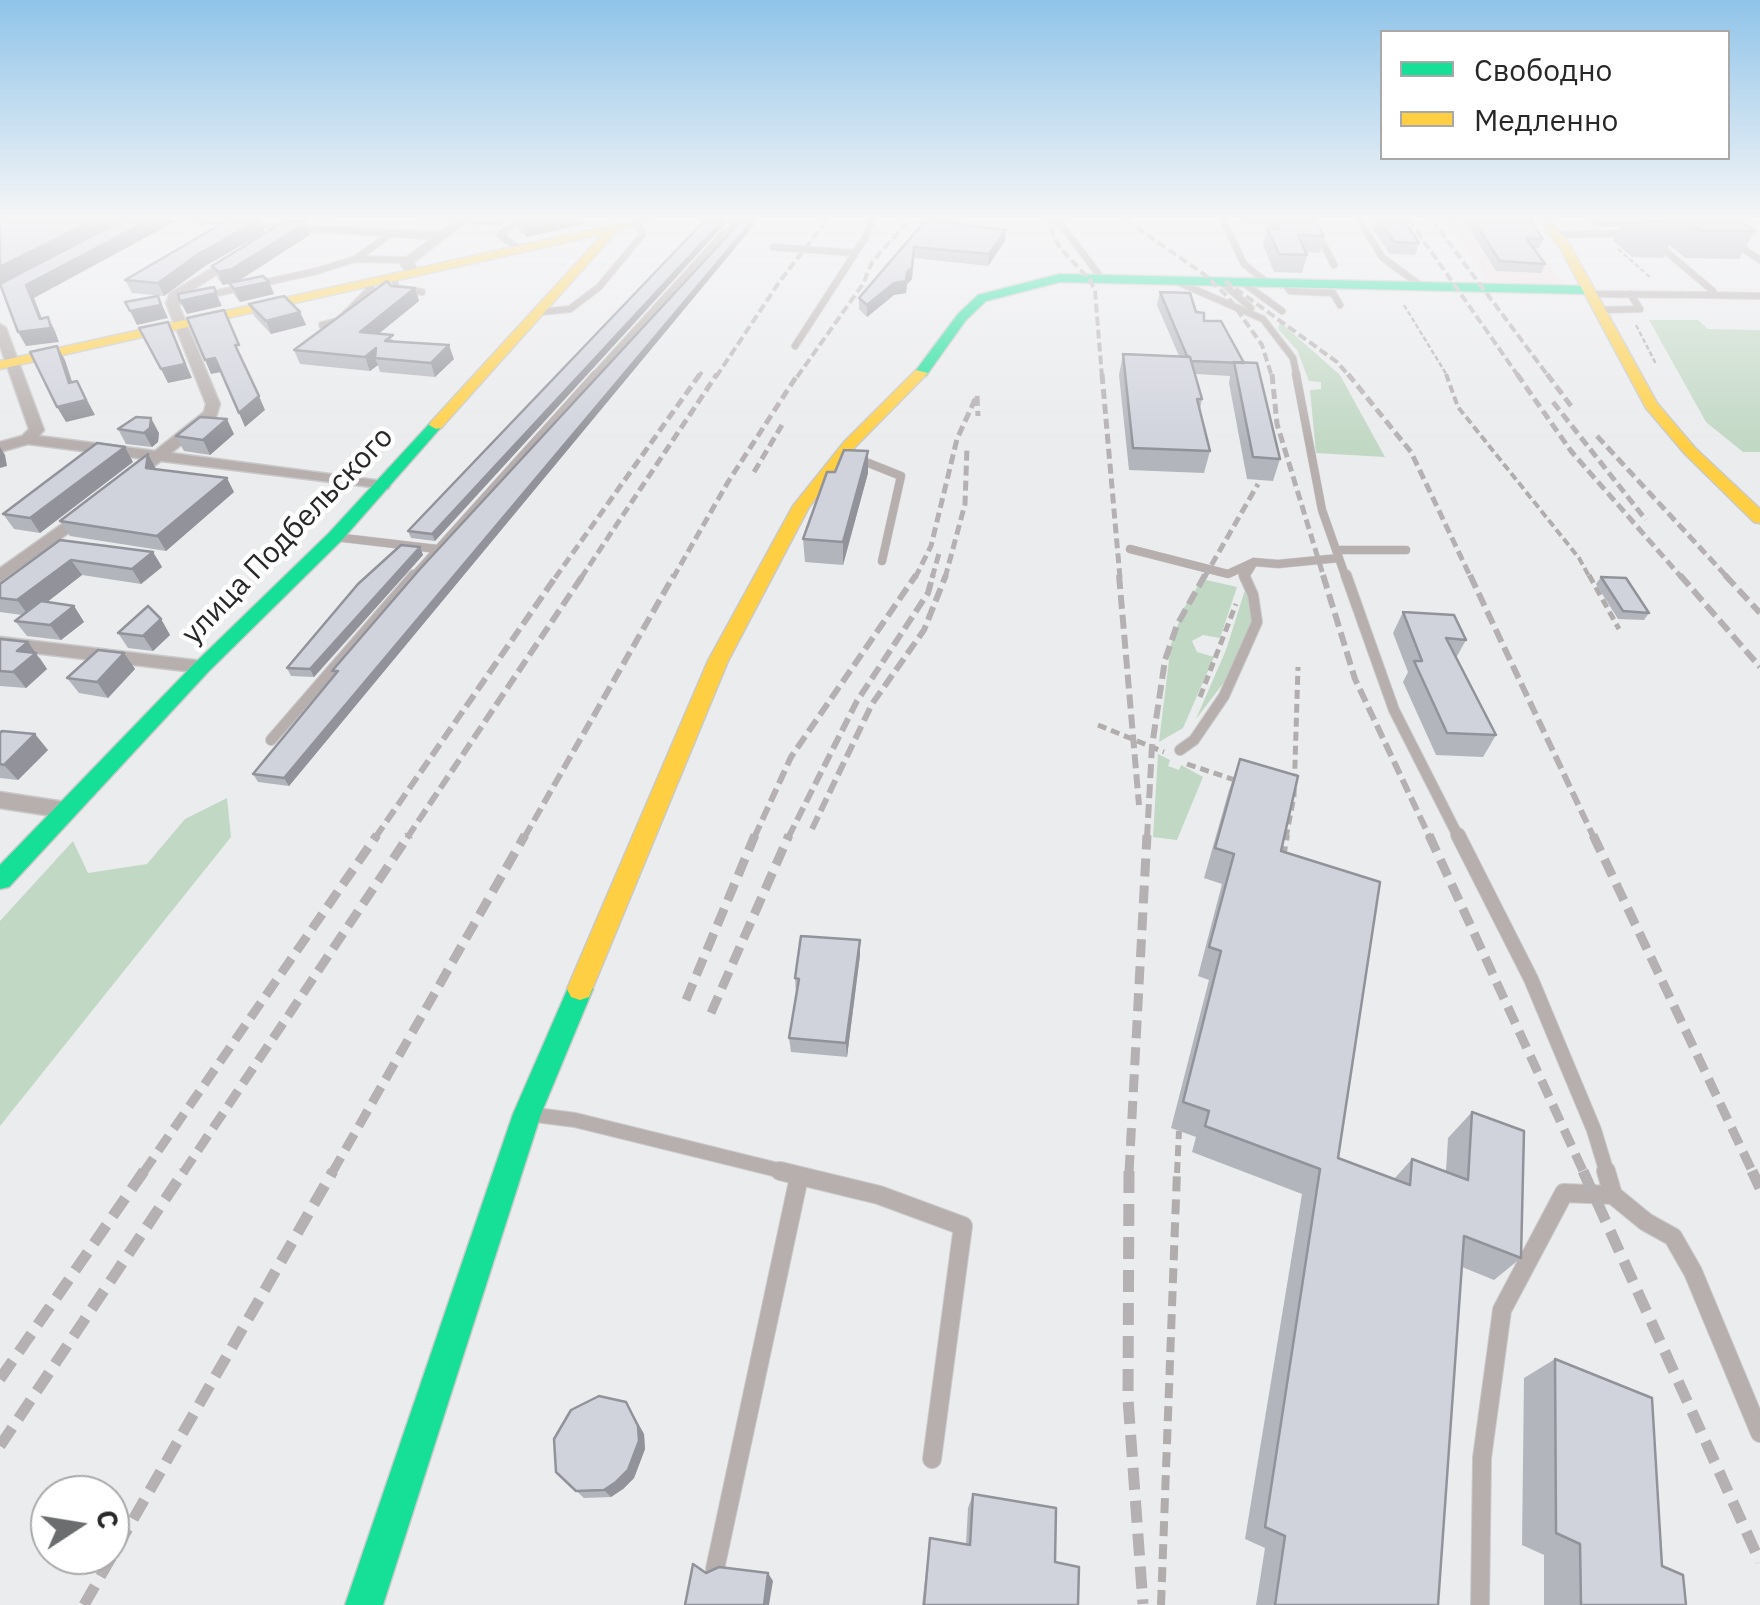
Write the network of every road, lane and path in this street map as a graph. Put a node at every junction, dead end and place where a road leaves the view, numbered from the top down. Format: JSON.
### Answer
{"nodes":[{"id":1,"x":176,"y":295,"type":"edge"},
{"id":2,"x":234,"y":295,"type":"edge"},
{"id":3,"x":290,"y":295,"type":"edge"},
{"id":4,"x":310,"y":295,"type":"edge"},
{"id":5,"x":364,"y":295,"type":"edge"},
{"id":6,"x":556,"y":295,"type":"edge"},
{"id":7,"x":589,"y":295,"type":"edge"},
{"id":8,"x":668,"y":295,"type":"edge"},
{"id":9,"x":828,"y":295,"type":"edge"},
{"id":10,"x":994,"y":295,"type":"edge"},
{"id":11,"x":1207,"y":295,"type":"edge"},
{"id":12,"x":1243,"y":295,"type":"edge"},
{"id":13,"x":1255,"y":295,"type":"edge"},
{"id":14,"x":1334,"y":295,"type":"edge"},
{"id":15,"x":1398,"y":295,"type":"edge"},
{"id":16,"x":1548,"y":295,"type":"edge"},
{"id":17,"x":1590,"y":295,"type":"edge"},
{"id":18,"x":1621,"y":295,"type":"edge"},
{"id":19,"x":1631,"y":295,"type":"edge"},
{"id":20,"x":1665,"y":295,"type":"edge"},
{"id":21,"x":1669,"y":295,"type":"joint"},
{"id":22,"x":1708,"y":295,"type":"joint"},
{"id":23,"x":1760,"y":296,"type":"edge"},
{"id":24,"x":1592,"y":298,"type":"junction"},
{"id":25,"x":293,"y":299,"type":"junction"},
{"id":26,"x":1340,"y":305,"type":"dead end"},
{"id":27,"x":1628,"y":310,"type":"junction"},
{"id":28,"x":1282,"y":311,"type":"dead end"},
{"id":29,"x":541,"y":312,"type":"junction"},
{"id":30,"x":177,"y":314,"type":"junction"},
{"id":31,"x":1263,"y":319,"type":"junction"},
{"id":32,"x":322,"y":325,"type":"edge"},
{"id":33,"x":0,"y":328,"type":"edge"},
{"id":34,"x":794,"y":346,"type":"dead end"},
{"id":35,"x":7,"y":363,"type":"edge"},
{"id":36,"x":1664,"y":378,"type":"dead end"},
{"id":37,"x":27,"y":438,"type":"junction"},
{"id":38,"x":0,"y":448,"type":"edge"},
{"id":39,"x":843,"y":453,"type":"junction"},
{"id":40,"x":157,"y":459,"type":"junction"},
{"id":41,"x":382,"y":486,"type":"junction"},
{"id":42,"x":1760,"y":518,"type":"edge"},
{"id":43,"x":335,"y":537,"type":"junction"},
{"id":44,"x":45,"y":542,"type":"junction"},
{"id":45,"x":64,"y":545,"type":"edge"},
{"id":46,"x":1130,"y":548,"type":"dead end"},
{"id":47,"x":438,"y":549,"type":"junction"},
{"id":48,"x":1406,"y":550,"type":"dead end"},
{"id":49,"x":1338,"y":554,"type":"junction"},
{"id":50,"x":882,"y":561,"type":"dead end"},
{"id":51,"x":1254,"y":562,"type":"junction"},
{"id":52,"x":0,"y":577,"type":"edge"},
{"id":53,"x":1245,"y":581,"type":"junction"},
{"id":54,"x":1619,"y":629,"type":"dead end"},
{"id":55,"x":0,"y":643,"type":"edge"},
{"id":56,"x":202,"y":667,"type":"junction"},
{"id":57,"x":1298,"y":667,"type":"dead end"},
{"id":58,"x":1199,"y":699,"type":"dead end"},
{"id":59,"x":270,"y":740,"type":"dead end"},
{"id":60,"x":1180,"y":750,"type":"dead end"},
{"id":61,"x":0,"y":800,"type":"edge"},
{"id":62,"x":65,"y":810,"type":"junction"},
{"id":63,"x":1282,"y":867,"type":"edge"},
{"id":64,"x":0,"y":880,"type":"edge"},
{"id":65,"x":527,"y":1114,"type":"junction"},
{"id":66,"x":1179,"y":1131,"type":"dead end"},
{"id":67,"x":799,"y":1176,"type":"junction"},
{"id":68,"x":1613,"y":1196,"type":"junction"},
{"id":69,"x":1760,"y":1434,"type":"edge"},
{"id":70,"x":932,"y":1459,"type":"dead end"},
{"id":71,"x":715,"y":1569,"type":"edge"},
{"id":72,"x":364,"y":1605,"type":"edge"},
{"id":73,"x":1161,"y":1605,"type":"edge"},
{"id":74,"x":1480,"y":1605,"type":"edge"}],
"edges":[{"from":1,"to":30,"type":"street"},
{"from":2,"to":30,"type":"lane"},
{"from":3,"to":25,"type":"lane"},
{"from":4,"to":25,"type":"street"},
{"from":5,"to":32,"type":"lane"},
{"from":6,"to":29,"type":"street","name":"улица Подбельского"},
{"from":7,"to":29,"type":"lane"},
{"from":8,"to":47,"type":"lane"},
{"from":9,"to":34,"type":"lane"},
{"from":10,"to":39,"type":"street"},
{"from":11,"to":31,"type":"lane"},
{"from":12,"to":31,"type":"lane"},
{"from":13,"to":28,"type":"lane"},
{"from":14,"to":26,"type":"lane"},
{"from":15,"to":54,"type":"path"},
{"from":16,"to":24,"type":"street"},
{"from":17,"to":24,"type":"street"},
{"from":18,"to":24,"type":"lane"},
{"from":19,"to":27,"type":"lane"},
{"from":20,"to":21,"type":"lane"},
{"from":21,"to":22,"type":"lane"},
{"from":22,"to":23,"type":"lane"},
{"from":24,"to":27,"type":"lane"},
{"from":24,"to":42,"type":"street"},
{"from":25,"to":30,"type":"street"},
{"from":27,"to":36,"type":"path"},
{"from":29,"to":41,"type":"street","name":"улица Подбельского"},
{"from":30,"to":35,"type":"street"},
{"from":30,"to":40,"type":"street"},
{"from":31,"to":49,"type":"lane"},
{"from":33,"to":35,"type":"street"},
{"from":35,"to":37,"type":"street"},
{"from":37,"to":38,"type":"street"},
{"from":37,"to":40,"type":"street"},
{"from":39,"to":50,"type":"lane"},
{"from":39,"to":65,"type":"street"},
{"from":40,"to":41,"type":"street"},
{"from":40,"to":44,"type":"street"},
{"from":41,"to":43,"type":"street","name":"улица Подбельского"},
{"from":43,"to":47,"type":"lane"},
{"from":43,"to":56,"type":"street","name":"улица Подбельского"},
{"from":44,"to":45,"type":"street"},
{"from":44,"to":52,"type":"street"},
{"from":46,"to":51,"type":"lane"},
{"from":47,"to":59,"type":"lane"},
{"from":48,"to":49,"type":"lane"},
{"from":49,"to":51,"type":"lane"},
{"from":49,"to":68,"type":"lane"},
{"from":51,"to":53,"type":"lane"},
{"from":53,"to":58,"type":"path"},
{"from":53,"to":60,"type":"lane"},
{"from":55,"to":56,"type":"street"},
{"from":56,"to":62,"type":"street","name":"улица Подбельского"},
{"from":57,"to":63,"type":"path"},
{"from":61,"to":62,"type":"street"},
{"from":62,"to":64,"type":"street","name":"улица Подбельского"},
{"from":65,"to":67,"type":"lane"},
{"from":65,"to":72,"type":"street"},
{"from":66,"to":73,"type":"path"},
{"from":67,"to":70,"type":"lane"},
{"from":67,"to":71,"type":"lane"},
{"from":68,"to":69,"type":"lane"},
{"from":68,"to":74,"type":"lane"}]}
